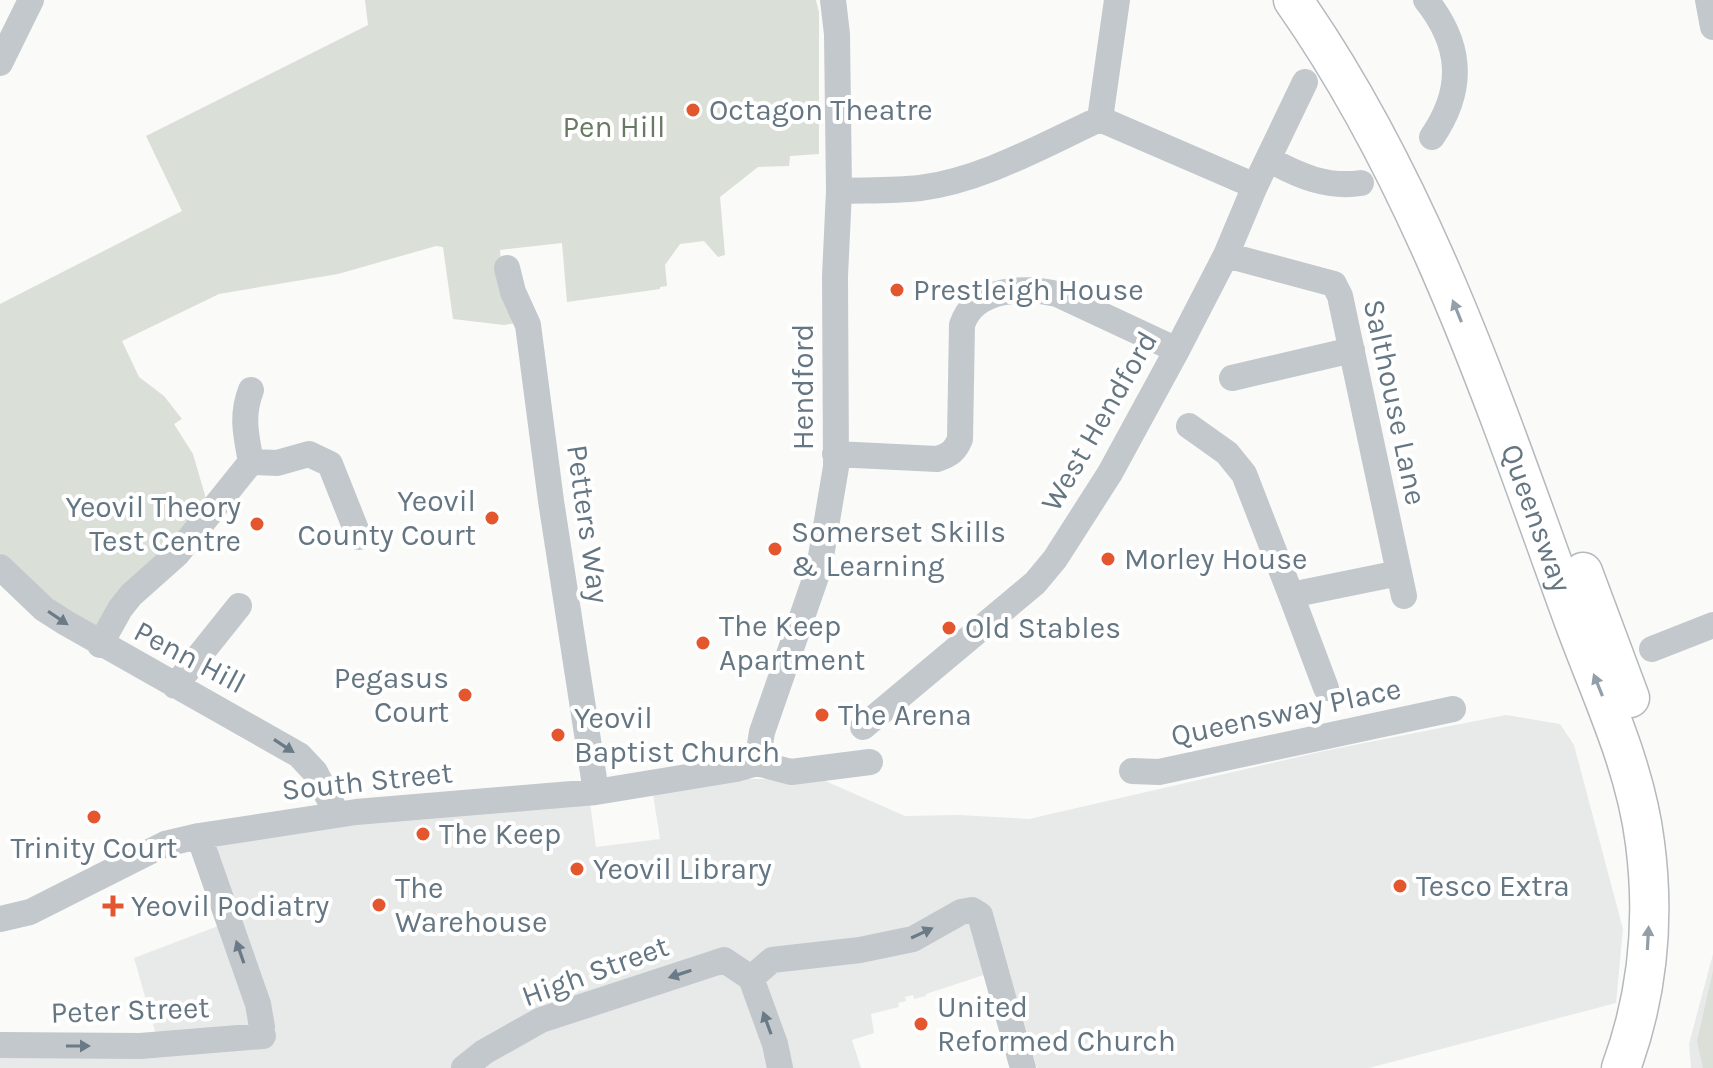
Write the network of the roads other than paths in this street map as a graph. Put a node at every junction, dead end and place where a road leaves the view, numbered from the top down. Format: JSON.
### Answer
{"nodes":[{"id":1,"x":833,"y":0,"type":"edge"},
{"id":2,"x":1117,"y":0,"type":"edge"},
{"id":3,"x":1293,"y":0,"type":"edge"},
{"id":4,"x":1322,"y":0,"type":"edge"},
{"id":5,"x":1426,"y":0,"type":"edge"},
{"id":6,"x":1708,"y":0,"type":"edge"},
{"id":7,"x":35,"y":2,"type":"edge"},
{"id":8,"x":1713,"y":27,"type":"edge"},
{"id":9,"x":0,"y":63,"type":"edge"},
{"id":10,"x":1305,"y":82,"type":"dead end"},
{"id":11,"x":1100,"y":119,"type":"junction"},
{"id":12,"x":1432,"y":137,"type":"dead end"},
{"id":13,"x":1270,"y":160,"type":"junction"},
{"id":14,"x":1361,"y":183,"type":"dead end"},
{"id":15,"x":1255,"y":186,"type":"junction"},
{"id":16,"x":839,"y":191,"type":"junction"},
{"id":17,"x":1226,"y":255,"type":"junction"},
{"id":18,"x":507,"y":268,"type":"dead end"},
{"id":19,"x":1177,"y":350,"type":"junction"},
{"id":20,"x":1352,"y":350,"type":"junction"},
{"id":21,"x":1232,"y":378,"type":"dead end"},
{"id":22,"x":241,"y":402,"type":"dead end"},
{"id":23,"x":1189,"y":426,"type":"dead end"},
{"id":24,"x":835,"y":454,"type":"junction"},
{"id":25,"x":251,"y":462,"type":"junction"},
{"id":26,"x":359,"y":537,"type":"dead end"},
{"id":27,"x":0,"y":567,"type":"edge"},
{"id":28,"x":1291,"y":595,"type":"junction"},
{"id":29,"x":239,"y":606,"type":"dead end"},
{"id":30,"x":1713,"y":625,"type":"edge"},
{"id":31,"x":100,"y":645,"type":"junction"},
{"id":32,"x":1652,"y":649,"type":"dead end"},
{"id":33,"x":175,"y":686,"type":"junction"},
{"id":34,"x":1326,"y":688,"type":"dead end"},
{"id":35,"x":1453,"y":709,"type":"dead end"},
{"id":36,"x":863,"y":727,"type":"dead end"},
{"id":37,"x":870,"y":762,"type":"dead end"},
{"id":38,"x":757,"y":763,"type":"junction"},
{"id":39,"x":1132,"y":771,"type":"dead end"},
{"id":40,"x":596,"y":792,"type":"junction"},
{"id":41,"x":337,"y":814,"type":"junction"},
{"id":42,"x":199,"y":836,"type":"junction"},
{"id":43,"x":0,"y":919,"type":"edge"},
{"id":44,"x":751,"y":978,"type":"junction"},
{"id":45,"x":0,"y":1045,"type":"edge"},
{"id":46,"x":464,"y":1068,"type":"edge"},
{"id":47,"x":780,"y":1068,"type":"edge"},
{"id":48,"x":1023,"y":1068,"type":"edge"},
{"id":49,"x":1621,"y":1068,"type":"edge"},
{"id":50,"x":1645,"y":1068,"type":"edge"}],
"edges":[{"from":1,"to":16,"type":"street","name":"Hendford"},
{"from":2,"to":11,"type":"street"},
{"from":49,"to":3,"type":"highway","name":"Queensway","one_way":true},
{"from":4,"to":50,"type":"highway","name":"Queensway"},
{"from":5,"to":12,"type":"street"},
{"from":6,"to":8,"type":"street"},
{"from":7,"to":9,"type":"street"},
{"from":10,"to":13,"type":"street","name":"West Hendford"},
{"from":11,"to":15,"type":"street"},
{"from":11,"to":16,"type":"street"},
{"from":13,"to":14,"type":"street"},
{"from":13,"to":15,"type":"street","name":"West Hendford"},
{"from":15,"to":17,"type":"street","name":"West Hendford"},
{"from":16,"to":24,"type":"street","name":"Hendford"},
{"from":17,"to":19,"type":"street","name":"West Hendford"},
{"from":17,"to":20,"type":"street","name":"Salthouse Lane"},
{"from":18,"to":40,"type":"street","name":"Petters Way"},
{"from":19,"to":24,"type":"street"},
{"from":19,"to":36,"type":"street","name":"West Hendford"},
{"from":20,"to":21,"type":"street"},
{"from":20,"to":28,"type":"street","name":"Salthouse Lane"},
{"from":22,"to":25,"type":"street"},
{"from":23,"to":28,"type":"street"},
{"from":24,"to":38,"type":"street","name":"Hendford"},
{"from":25,"to":26,"type":"street"},
{"from":25,"to":31,"type":"street"},
{"from":27,"to":31,"type":"street","name":"Penn Hill","one_way":true},
{"from":28,"to":34,"type":"street"},
{"from":29,"to":33,"type":"street"},
{"from":30,"to":32,"type":"street"},
{"from":31,"to":33,"type":"street","name":"Penn Hill"},
{"from":33,"to":41,"type":"street","name":"Penn Hill","one_way":true},
{"from":35,"to":39,"type":"street","name":"Queensway Place"},
{"from":37,"to":38,"type":"street"},
{"from":38,"to":40,"type":"street","name":"South Street"},
{"from":40,"to":41,"type":"street","name":"South Street"},
{"from":41,"to":42,"type":"street","name":"South Street"},
{"from":42,"to":43,"type":"street","name":"South Street"},
{"from":45,"to":42,"type":"street","name":"Peter Street","one_way":true},
{"from":44,"to":46,"type":"street","name":"High Street","one_way":true},
{"from":47,"to":44,"type":"street","one_way":true},
{"from":44,"to":48,"type":"street","one_way":true}]}
